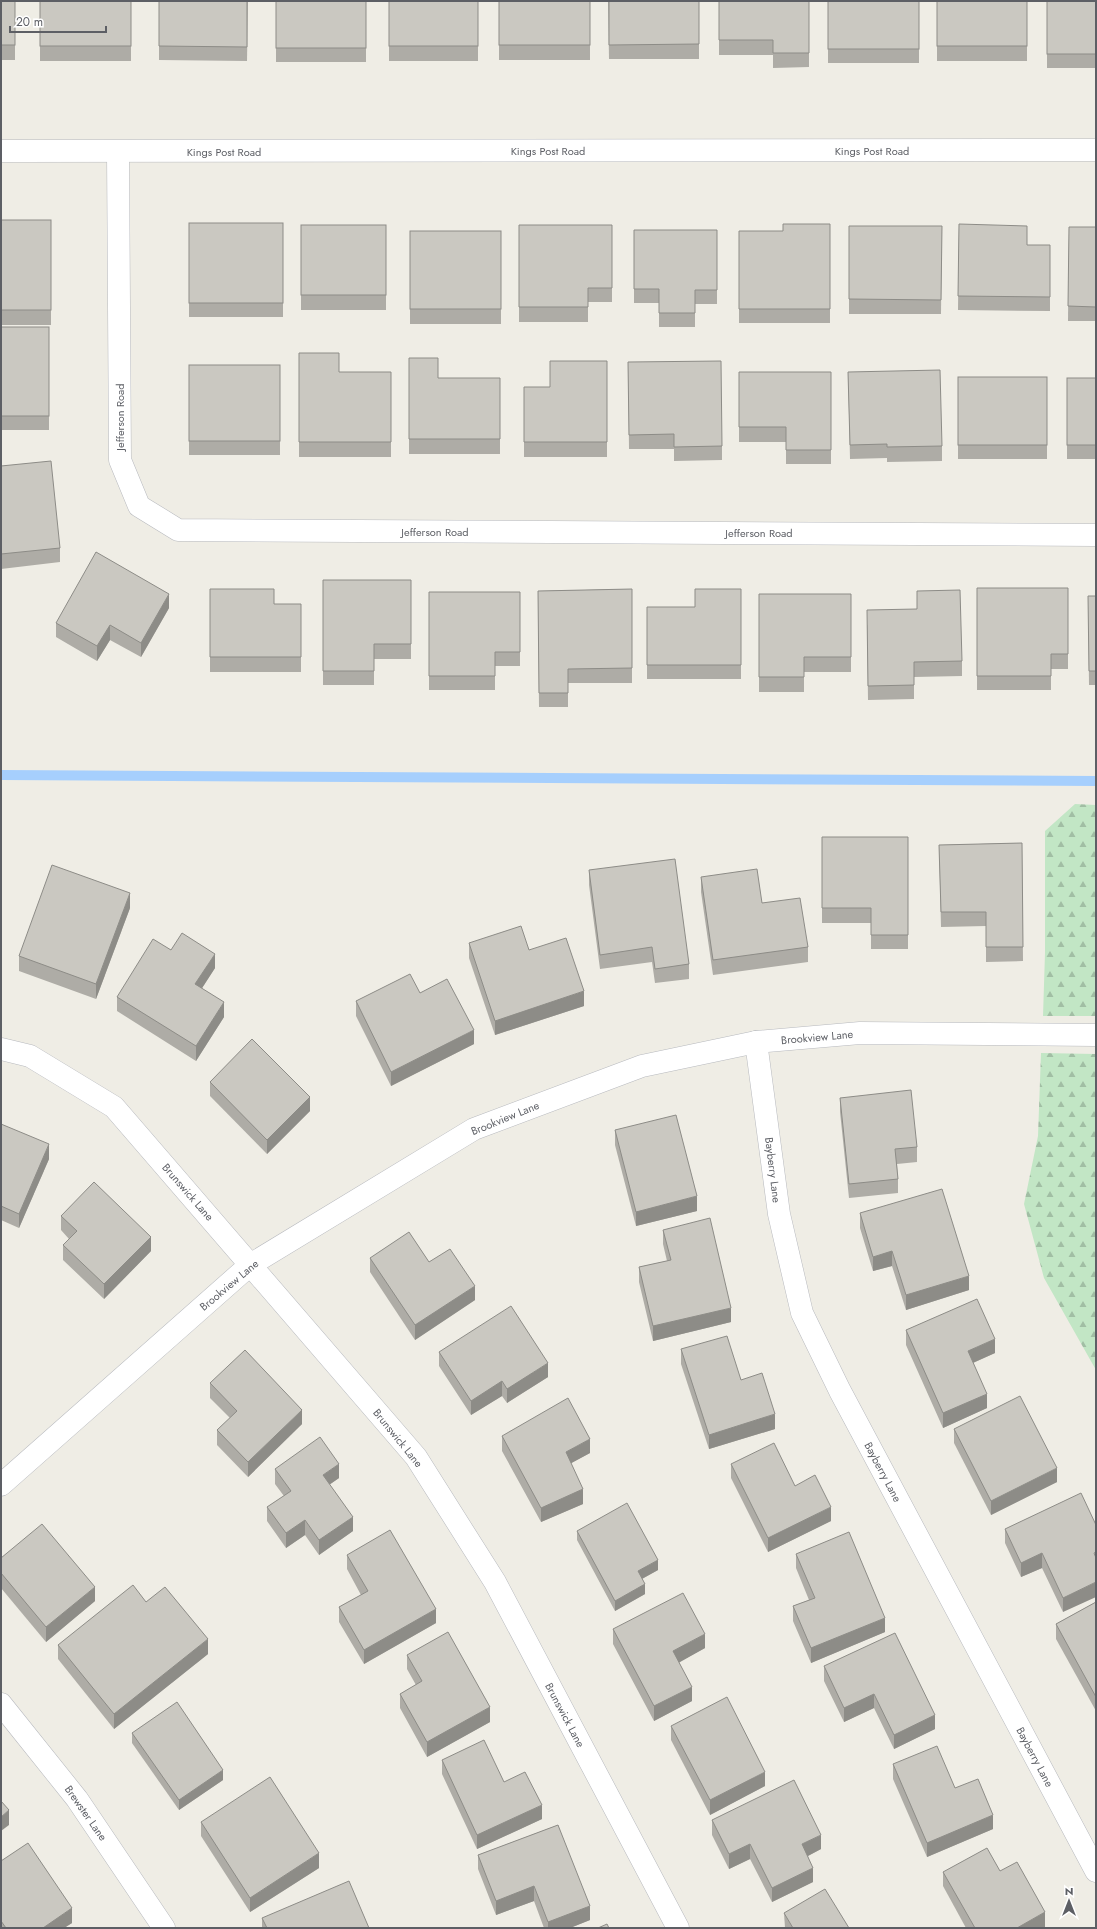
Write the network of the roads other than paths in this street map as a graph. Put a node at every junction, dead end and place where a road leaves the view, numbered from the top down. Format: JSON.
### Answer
{"nodes":[{"id":1,"x":1096,"y":150,"type":"edge"},
{"id":2,"x":1,"y":151,"type":"edge"},
{"id":3,"x":118,"y":152,"type":"junction"},
{"id":4,"x":1096,"y":535,"type":"edge"},
{"id":5,"x":1096,"y":1035,"type":"edge"},
{"id":6,"x":756,"y":1042,"type":"junction"},
{"id":7,"x":1,"y":1050,"type":"edge"},
{"id":8,"x":250,"y":1265,"type":"junction"},
{"id":9,"x":1,"y":1484,"type":"edge"},
{"id":10,"x":1,"y":1704,"type":"edge"},
{"id":11,"x":1096,"y":1871,"type":"edge"},
{"id":12,"x":164,"y":1928,"type":"edge"},
{"id":13,"x":678,"y":1928,"type":"edge"}],
"edges":[{"from":1,"to":3,"type":"street","name":"Kings Post Road"},
{"from":2,"to":3,"type":"street","name":"Kings Post Road"},
{"from":3,"to":4,"type":"street","name":"Jefferson Road"},
{"from":5,"to":6,"type":"street","name":"Brookview Lane"},
{"from":6,"to":8,"type":"street","name":"Brookview Lane"},
{"from":6,"to":11,"type":"street","name":"Bayberry Lane"},
{"from":7,"to":8,"type":"street","name":"Brunswick Lane"},
{"from":8,"to":9,"type":"street","name":"Brookview Lane"},
{"from":8,"to":13,"type":"street","name":"Brunswick Lane"},
{"from":10,"to":12,"type":"street","name":"Brewster Lane"}]}
